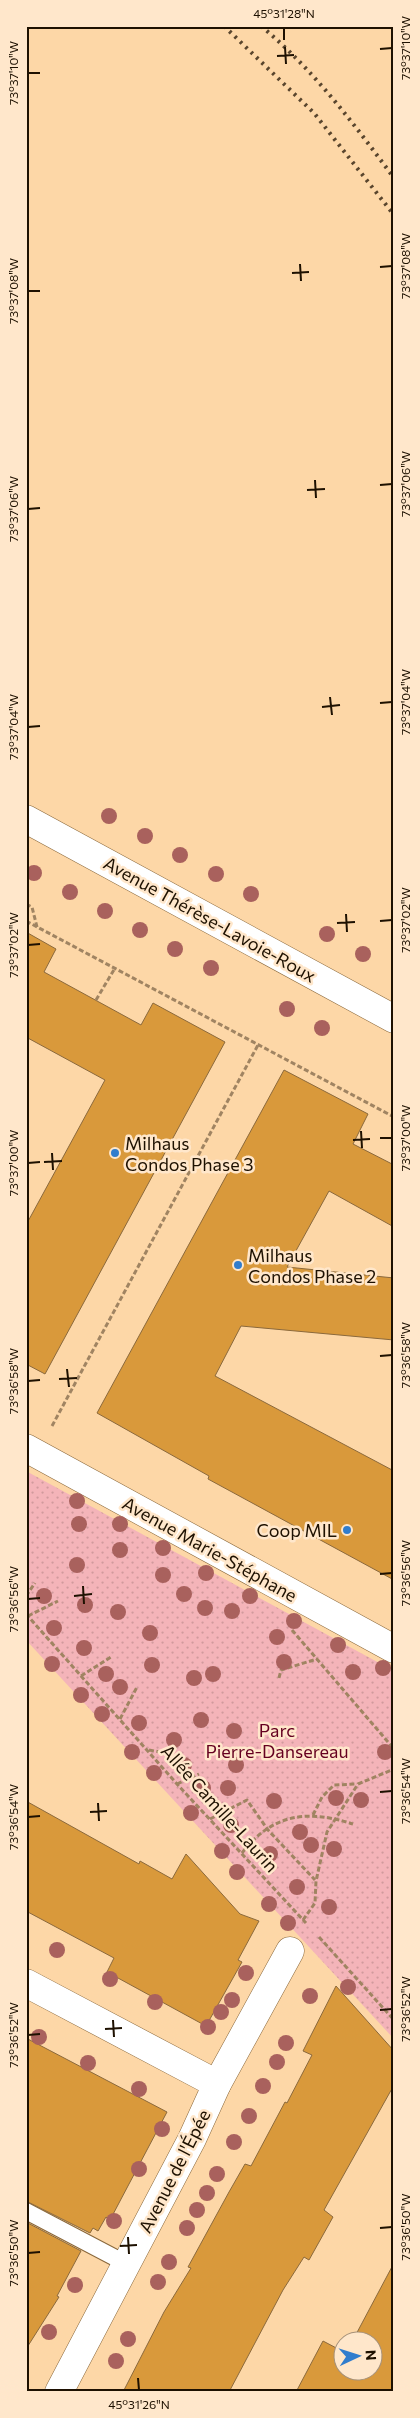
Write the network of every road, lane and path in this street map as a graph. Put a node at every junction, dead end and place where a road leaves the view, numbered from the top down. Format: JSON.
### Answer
{"nodes":[{"id":1,"x":26,"y":819,"type":"edge"},
{"id":2,"x":26,"y":904,"type":"edge"},
{"id":3,"x":26,"y":921,"type":"edge"},
{"id":4,"x":37,"y":926,"type":"junction"},
{"id":5,"x":115,"y":968,"type":"junction"},
{"id":6,"x":96,"y":1000,"type":"dead end"},
{"id":7,"x":394,"y":1019,"type":"edge"},
{"id":8,"x":258,"y":1045,"type":"junction"},
{"id":9,"x":394,"y":1118,"type":"edge"},
{"id":10,"x":52,"y":1426,"type":"dead end"},
{"id":11,"x":26,"y":1448,"type":"edge"},
{"id":12,"x":35,"y":1582,"type":"dead end"},
{"id":13,"x":26,"y":1596,"type":"edge"},
{"id":14,"x":58,"y":1601,"type":"dead end"},
{"id":15,"x":27,"y":1615,"type":"edge"},
{"id":16,"x":290,"y":1628,"type":"dead end"},
{"id":17,"x":394,"y":1649,"type":"edge"},
{"id":18,"x":111,"y":1657,"type":"dead end"},
{"id":19,"x":317,"y":1659,"type":"junction"},
{"id":20,"x":81,"y":1676,"type":"junction"},
{"id":21,"x":279,"y":1678,"type":"dead end"},
{"id":22,"x":136,"y":1687,"type":"dead end"},
{"id":23,"x":120,"y":1719,"type":"junction"},
{"id":24,"x":394,"y":1749,"type":"edge"},
{"id":25,"x":148,"y":1750,"type":"junction"},
{"id":26,"x":171,"y":1754,"type":"dead end"},
{"id":27,"x":394,"y":1768,"type":"edge"},
{"id":28,"x":199,"y":1774,"type":"dead end"},
{"id":29,"x":177,"y":1784,"type":"junction"},
{"id":30,"x":358,"y":1784,"type":"junction"},
{"id":31,"x":313,"y":1815,"type":"junction"},
{"id":32,"x":336,"y":1818,"type":"junction"},
{"id":33,"x":210,"y":1819,"type":"junction"},
{"id":34,"x":352,"y":1824,"type":"dead end"},
{"id":35,"x":268,"y":1830,"type":"junction"},
{"id":36,"x":242,"y":1853,"type":"junction"},
{"id":37,"x":316,"y":1881,"type":"junction"},
{"id":38,"x":304,"y":1920,"type":"junction"},
{"id":39,"x":309,"y":1926,"type":"dead end"},
{"id":40,"x":314,"y":1932,"type":"dead end"},
{"id":41,"x":290,"y":1951,"type":"dead end"},
{"id":42,"x":26,"y":1983,"type":"edge"},
{"id":43,"x":394,"y":2020,"type":"edge"},
{"id":44,"x":217,"y":2084,"type":"junction"},
{"id":45,"x":26,"y":2211,"type":"edge"},
{"id":46,"x":127,"y":2264,"type":"junction"},
{"id":47,"x":59,"y":2392,"type":"edge"}],
"edges":[{"from":1,"to":7,"type":"street","name":"Avenue Thérèse-Lavoie-Roux"},
{"from":2,"to":4,"type":"path"},
{"from":3,"to":4,"type":"path"},
{"from":4,"to":5,"type":"path"},
{"from":5,"to":6,"type":"path"},
{"from":5,"to":8,"type":"path"},
{"from":8,"to":9,"type":"path"},
{"from":8,"to":10,"type":"path"},
{"from":11,"to":17,"type":"street","name":"Avenue Marie-Stéphane"},
{"from":12,"to":13,"type":"path"},
{"from":14,"to":15,"type":"path"},
{"from":15,"to":20,"type":"path","name":"Allée Camille-Laurin"},
{"from":16,"to":19,"type":"path"},
{"from":18,"to":20,"type":"path"},
{"from":19,"to":21,"type":"path"},
{"from":19,"to":24,"type":"path"},
{"from":20,"to":23,"type":"path","name":"Allée Camille-Laurin"},
{"from":22,"to":23,"type":"path"},
{"from":23,"to":25,"type":"path","name":"Allée Camille-Laurin"},
{"from":25,"to":26,"type":"path"},
{"from":25,"to":29,"type":"path","name":"Allée Camille-Laurin"},
{"from":27,"to":30,"type":"path"},
{"from":28,"to":29,"type":"path"},
{"from":29,"to":33,"type":"path","name":"Allée Camille-Laurin"},
{"from":30,"to":31,"type":"path"},
{"from":30,"to":32,"type":"path"},
{"from":31,"to":32,"type":"path"},
{"from":31,"to":35,"type":"path"},
{"from":32,"to":34,"type":"path"},
{"from":32,"to":37,"type":"path"},
{"from":33,"to":35,"type":"path"},
{"from":33,"to":36,"type":"path","name":"Allée Camille-Laurin"},
{"from":35,"to":36,"type":"path"},
{"from":35,"to":37,"type":"path"},
{"from":36,"to":38,"type":"path","name":"Allée Camille-Laurin"},
{"from":37,"to":38,"type":"path"},
{"from":38,"to":39,"type":"path","name":"Allée Camille-Laurin"},
{"from":40,"to":43,"type":"path"},
{"from":41,"to":44,"type":"street","name":"Avenue de l'Épée"},
{"from":42,"to":44,"type":"street"},
{"from":44,"to":46,"type":"street","name":"Avenue de l'Épée"},
{"from":45,"to":46,"type":"lane"},
{"from":46,"to":47,"type":"street","name":"Avenue de l'Épée"}]}
